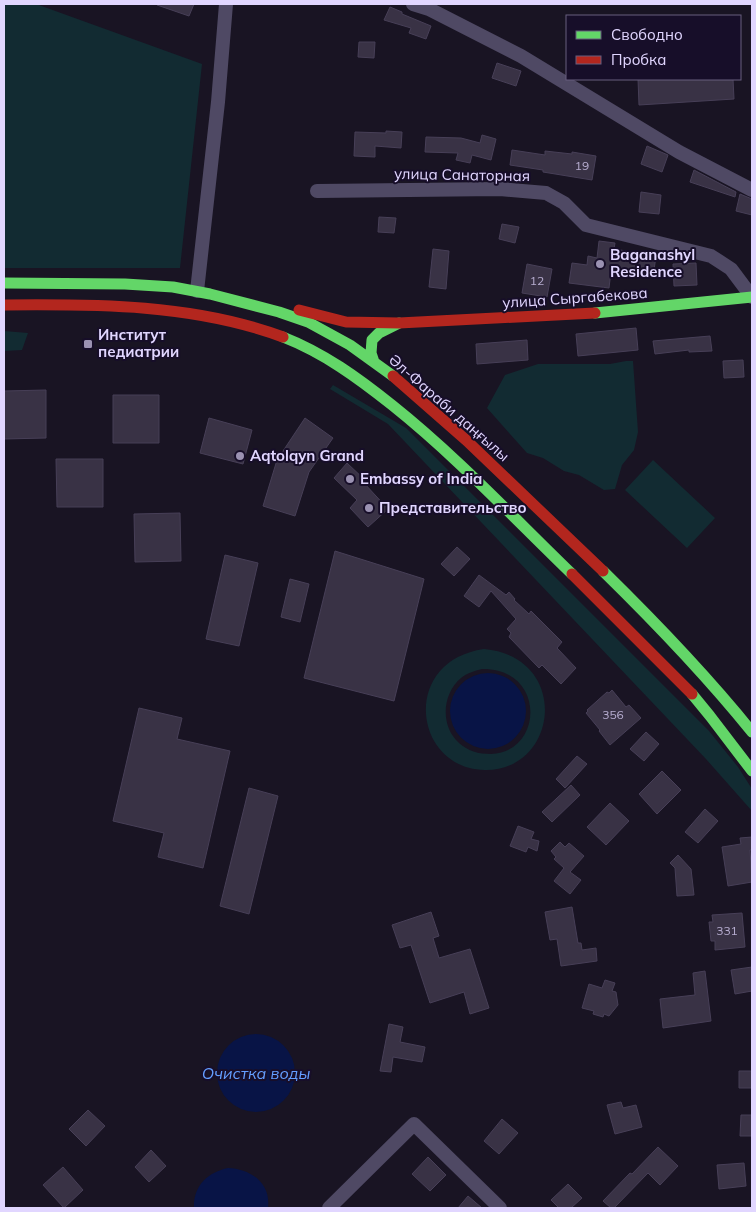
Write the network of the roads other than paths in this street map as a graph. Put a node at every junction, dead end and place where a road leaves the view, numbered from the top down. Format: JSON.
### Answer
{"nodes":[{"id":1,"x":226,"y":4,"type":"edge"},
{"id":2,"x":413,"y":4,"type":"edge"},
{"id":3,"x":752,"y":190,"type":"edge"},
{"id":4,"x":317,"y":191,"type":"dead end"},
{"id":5,"x":4,"y":282,"type":"edge"},
{"id":6,"x":197,"y":291,"type":"junction"},
{"id":7,"x":752,"y":297,"type":"edge"},
{"id":8,"x":4,"y":305,"type":"edge"},
{"id":9,"x":399,"y":323,"type":"junction"},
{"id":10,"x":374,"y":362,"type":"junction"},
{"id":11,"x":752,"y":732,"type":"edge"},
{"id":12,"x":752,"y":771,"type":"edge"},
{"id":13,"x":329,"y":1208,"type":"edge"},
{"id":14,"x":500,"y":1208,"type":"edge"}],
"edges":[{"from":1,"to":6,"type":"street"},
{"from":2,"to":3,"type":"street"},
{"from":4,"to":7,"type":"street","name":"улица Санаторная"},
{"from":5,"to":6,"type":"main road","name":"Әл-Фараби даңғылы"},
{"from":6,"to":9,"type":"main road","name":"улица Сыргабекова"},
{"from":6,"to":10,"type":"main road","name":"Әл-Фараби даңғылы"},
{"from":7,"to":9,"type":"main road","name":"улица Сыргабекова"},
{"from":8,"to":12,"type":"main road"},
{"from":9,"to":10,"type":"main road"},
{"from":10,"to":11,"type":"main road","name":"Әл-Фараби даңғылы"},
{"from":13,"to":14,"type":"street"}]}
